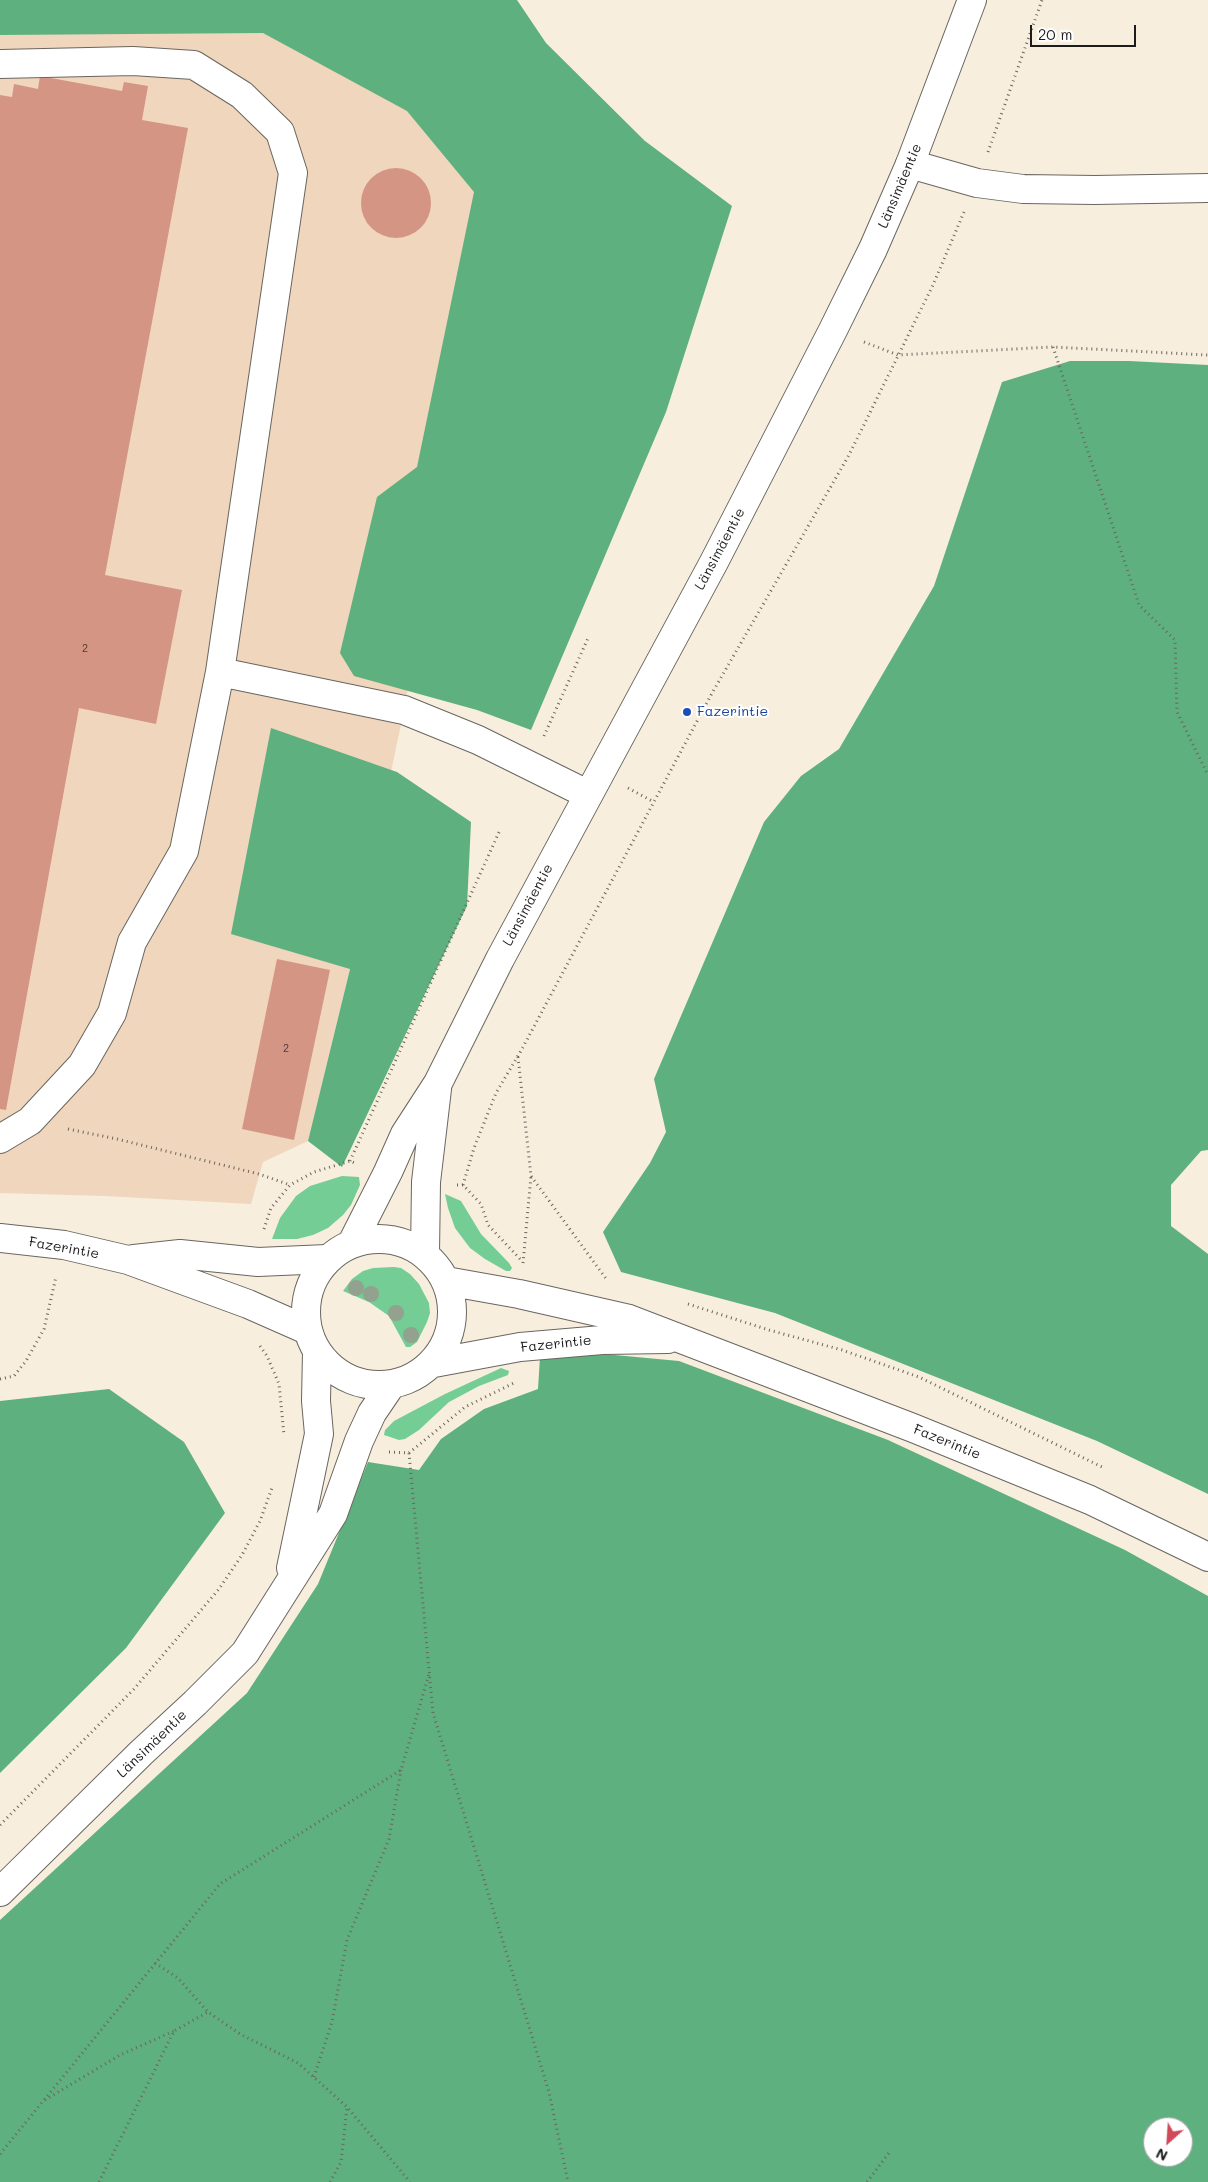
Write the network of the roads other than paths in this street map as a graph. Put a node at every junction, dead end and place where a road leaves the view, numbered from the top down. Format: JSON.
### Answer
{"nodes":[{"id":1,"x":970,"y":8,"type":"edge"},
{"id":2,"x":0,"y":64,"type":"edge"},
{"id":3,"x":910,"y":164,"type":"junction"},
{"id":4,"x":1208,"y":188,"type":"edge"},
{"id":5,"x":220,"y":672,"type":"junction"},
{"id":6,"x":594,"y":784,"type":"junction"},
{"id":7,"x":438,"y":1083,"type":"junction"},
{"id":8,"x":0,"y":1138,"type":"edge"},
{"id":9,"x":0,"y":1238,"type":"edge"},
{"id":10,"x":352,"y":1243,"type":"junction"},
{"id":11,"x":425,"y":1253,"type":"junction"},
{"id":12,"x":327,"y":1259,"type":"junction"},
{"id":13,"x":128,"y":1260,"type":"junction"},
{"id":14,"x":446,"y":1281,"type":"junction"},
{"id":15,"x":680,"y":1339,"type":"junction"},
{"id":16,"x":312,"y":1341,"type":"junction"},
{"id":17,"x":434,"y":1363,"type":"junction"},
{"id":18,"x":391,"y":1385,"type":"junction"},
{"id":19,"x":1208,"y":1557,"type":"edge"},
{"id":20,"x":288,"y":1584,"type":"junction"},
{"id":21,"x":0,"y":1892,"type":"edge"}],
"edges":[{"from":1,"to":3,"type":"main road","name":"Länsimäentie"},
{"from":2,"to":5,"type":"main road"},
{"from":3,"to":4,"type":"main road"},
{"from":3,"to":6,"type":"main road","name":"Länsimäentie"},
{"from":5,"to":6,"type":"main road"},
{"from":5,"to":8,"type":"main road"},
{"from":6,"to":7,"type":"main road","name":"Länsimäentie"},
{"from":7,"to":10,"type":"main road","name":"Länsimäentie"},
{"from":7,"to":11,"type":"main road","name":"Länsimäentie"},
{"from":9,"to":13,"type":"main road","name":"Fazerintie"},
{"from":10,"to":11,"type":"main road","name":"Länsimäentie"},
{"from":10,"to":12,"type":"main road","name":"Länsimäentie"},
{"from":11,"to":14,"type":"main road","name":"Länsimäentie"},
{"from":12,"to":13,"type":"main road","name":"Fazerintie"},
{"from":12,"to":16,"type":"main road","name":"Länsimäentie"},
{"from":13,"to":16,"type":"main road","name":"Fazerintie"},
{"from":14,"to":15,"type":"main road","name":"Fazerintie"},
{"from":14,"to":17,"type":"main road","name":"Länsimäentie"},
{"from":15,"to":17,"type":"main road","name":"Fazerintie"},
{"from":15,"to":19,"type":"main road","name":"Fazerintie"},
{"from":16,"to":18,"type":"main road","name":"Länsimäentie"},
{"from":16,"to":20,"type":"main road","name":"Länsimäentie"},
{"from":17,"to":18,"type":"main road","name":"Länsimäentie"},
{"from":18,"to":20,"type":"main road","name":"Länsimäentie"},
{"from":20,"to":21,"type":"main road","name":"Länsimäentie"}]}
